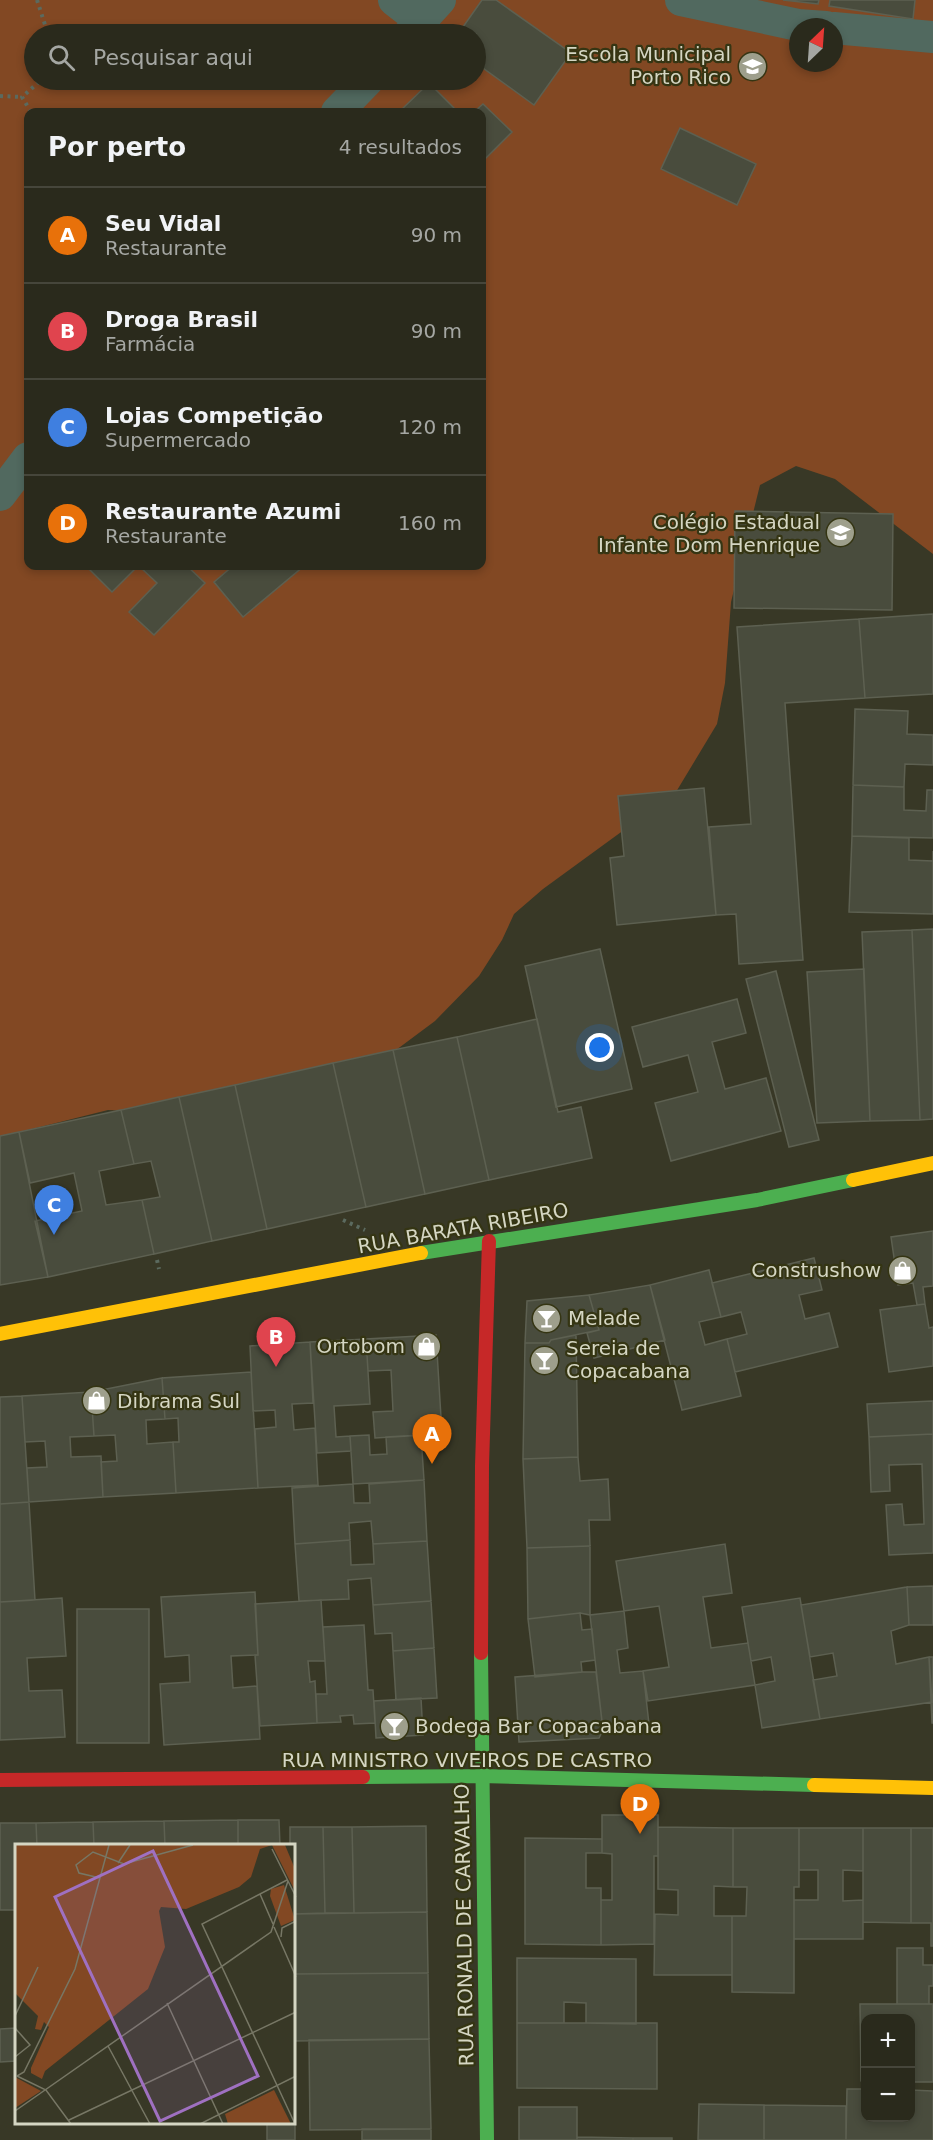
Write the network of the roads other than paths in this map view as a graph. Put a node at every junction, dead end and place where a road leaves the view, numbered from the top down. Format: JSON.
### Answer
{"nodes":[{"id":1,"x":394,"y":0,"type":"edge"},
{"id":2,"x":681,"y":0,"type":"edge"},
{"id":3,"x":423,"y":19,"type":"edge"},
{"id":4,"x":789,"y":23,"type":"edge"},
{"id":5,"x":843,"y":29,"type":"edge"},
{"id":6,"x":933,"y":37,"type":"edge"},
{"id":7,"x":358,"y":90,"type":"edge"},
{"id":8,"x":341,"y":108,"type":"edge"},
{"id":9,"x":24,"y":463,"type":"edge"},
{"id":10,"x":0,"y":495,"type":"edge"},
{"id":11,"x":933,"y":1163,"type":"edge"},
{"id":12,"x":489,"y":1241,"type":"junction"},
{"id":13,"x":0,"y":1334,"type":"edge"},
{"id":14,"x":481,"y":1776,"type":"junction"},
{"id":15,"x":0,"y":1780,"type":"edge"},
{"id":16,"x":933,"y":1788,"type":"edge"},
{"id":17,"x":487,"y":2140,"type":"edge"}],
"edges":[{"from":1,"to":3,"type":"street"},
{"from":2,"to":4,"type":"street"},
{"from":5,"to":6,"type":"street"},
{"from":7,"to":8,"type":"street"},
{"from":9,"to":10,"type":"street"},
{"from":11,"to":12,"type":"street","name":"RUA BARATA RIBEIRO"},
{"from":12,"to":13,"type":"street","name":"RUA BARATA RIBEIRO"},
{"from":12,"to":14,"type":"street","name":"RUA RONALD DE CARVALHO"},
{"from":14,"to":15,"type":"street","name":"RUA MINISTRO VIVEIROS DE CASTRO"},
{"from":14,"to":16,"type":"street","name":"RUA MINISTRO VIVEIROS DE CASTRO"},
{"from":14,"to":17,"type":"street","name":"RUA RONALD DE CARVALHO"}]}
